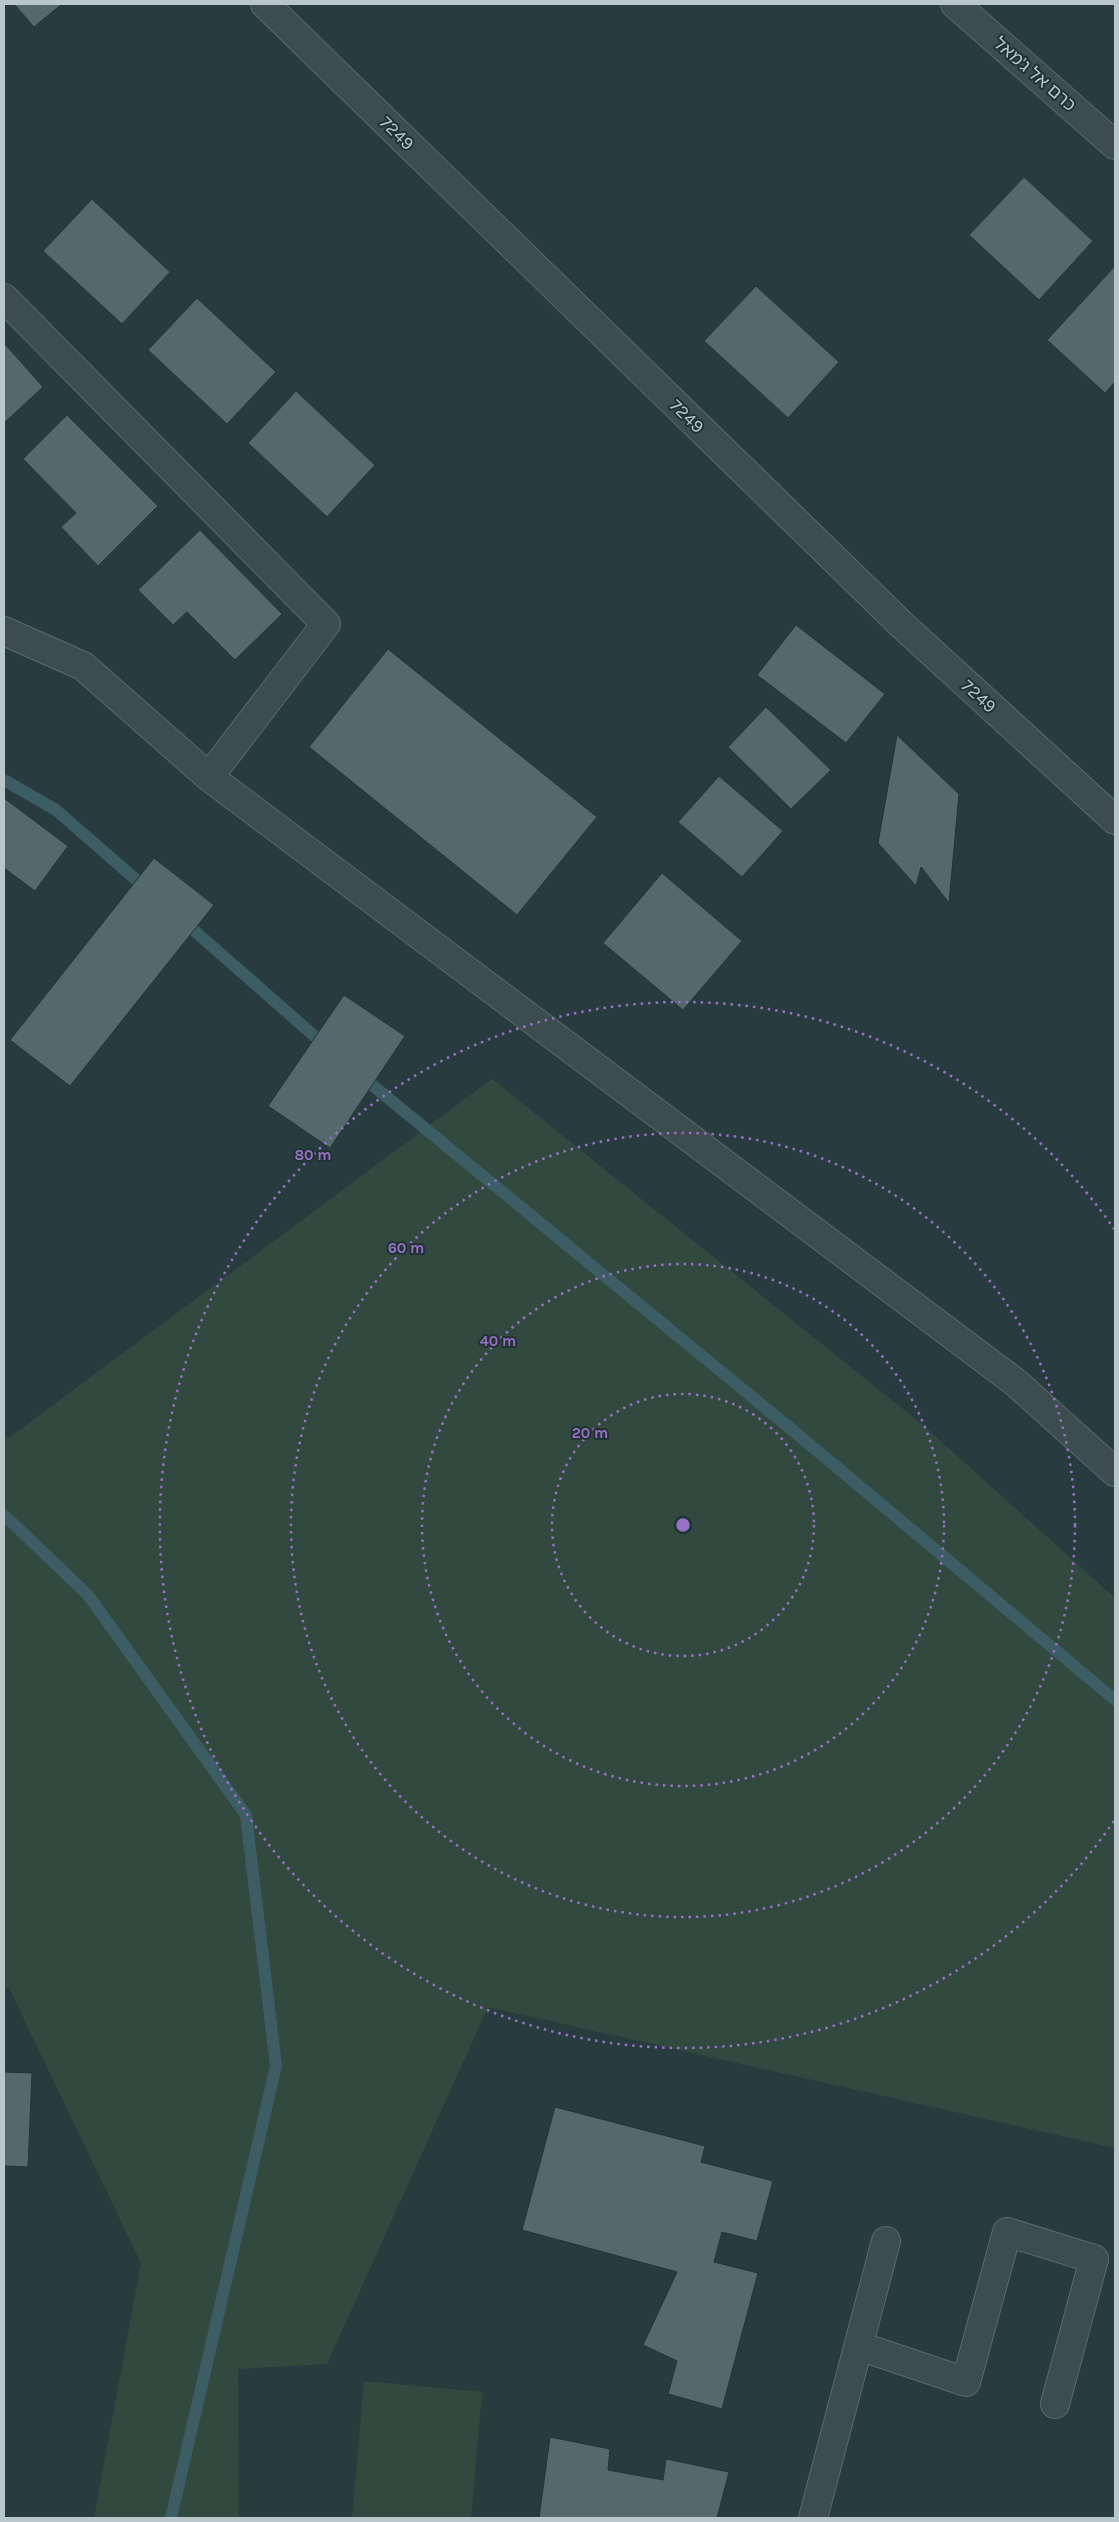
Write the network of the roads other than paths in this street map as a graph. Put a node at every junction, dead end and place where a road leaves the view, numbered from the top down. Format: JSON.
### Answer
{"nodes":[{"id":1,"x":265,"y":4,"type":"edge"},
{"id":2,"x":955,"y":4,"type":"edge"},
{"id":3,"x":1115,"y":145,"type":"edge"},
{"id":4,"x":4,"y":298,"type":"edge"},
{"id":5,"x":4,"y":631,"type":"edge"},
{"id":6,"x":209,"y":777,"type":"junction"},
{"id":7,"x":1115,"y":820,"type":"edge"},
{"id":8,"x":1115,"y":1472,"type":"edge"},
{"id":9,"x":886,"y":2241,"type":"dead end"},
{"id":10,"x":859,"y":2346,"type":"junction"},
{"id":11,"x":1056,"y":2404,"type":"dead end"},
{"id":12,"x":814,"y":2518,"type":"edge"}],
"edges":[{"from":1,"to":7,"type":"street","name":"7249"},
{"from":2,"to":3,"type":"street","name":"כרם אל ג'מאל"},
{"from":4,"to":6,"type":"street"},
{"from":5,"to":6,"type":"street"},
{"from":6,"to":8,"type":"street"},
{"from":9,"to":10,"type":"street"},
{"from":10,"to":11,"type":"street"},
{"from":10,"to":12,"type":"street"}]}
